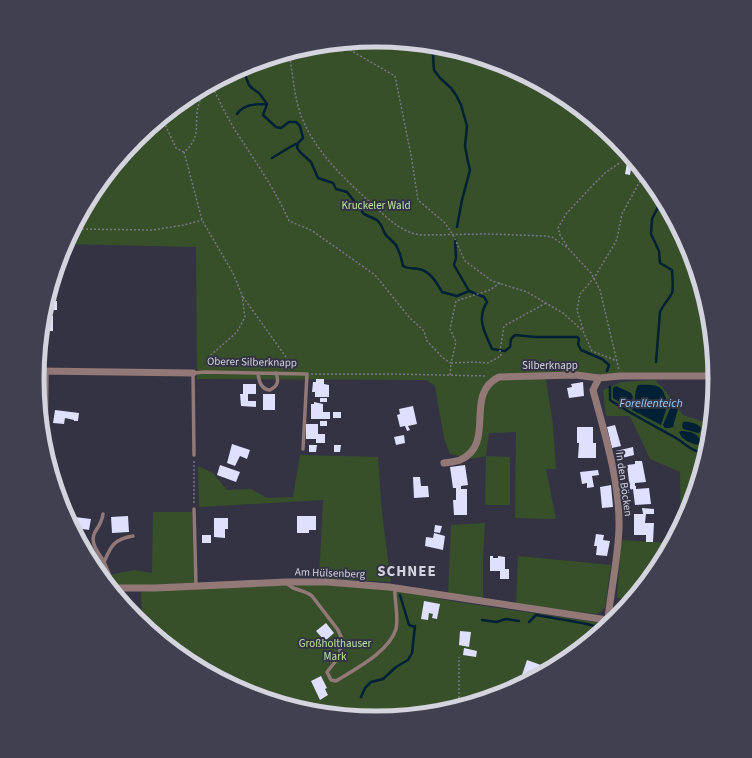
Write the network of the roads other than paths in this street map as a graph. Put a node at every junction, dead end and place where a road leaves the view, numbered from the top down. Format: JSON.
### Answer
{"nodes":[{"id":1,"x":47,"y":371,"type":"joint"},
{"id":2,"x":193,"y":373,"type":"junction"},
{"id":3,"x":258,"y":373,"type":"junction"},
{"id":4,"x":276,"y":374,"type":"junction"},
{"id":5,"x":708,"y":376,"type":"edge"},
{"id":6,"x":599,"y":378,"type":"junction"},
{"id":7,"x":46,"y":416,"type":"edge"},
{"id":8,"x":303,"y":449,"type":"dead end"},
{"id":9,"x":194,"y":455,"type":"road end"},
{"id":10,"x":444,"y":463,"type":"dead end"},
{"id":11,"x":194,"y":509,"type":"road end"},
{"id":12,"x":103,"y":514,"type":"dead end"},
{"id":13,"x":133,"y":536,"type":"dead end"},
{"id":14,"x":104,"y":562,"type":"junction"},
{"id":15,"x":108,"y":575,"type":"edge"},
{"id":16,"x":286,"y":582,"type":"junction"},
{"id":17,"x":196,"y":586,"type":"junction"},
{"id":18,"x":118,"y":588,"type":"edge"},
{"id":19,"x":395,"y":588,"type":"junction"},
{"id":20,"x":612,"y":613,"type":"edge"},
{"id":21,"x":605,"y":619,"type":"edge"}],
"edges":[{"from":1,"to":2,"type":"street","name":"Oberer Silberknapp"},
{"from":1,"to":7,"type":"lane"},
{"from":2,"to":3,"type":"lane","name":"Oberer Silberknapp"},
{"from":2,"to":9,"type":"lane","name":"Oberer Silberknapp"},
{"from":3,"to":4,"type":"lane","name":"Oberer Silberknapp"},
{"from":3,"to":4,"type":"lane"},
{"from":4,"to":8,"type":"lane","name":"Oberer Silberknapp"},
{"from":5,"to":6,"type":"street","name":"Silberknapp"},
{"from":6,"to":10,"type":"street","name":"Silberknapp"},
{"from":6,"to":20,"type":"street","name":"In den Böcken"},
{"from":11,"to":17,"type":"lane"},
{"from":12,"to":14,"type":"lane","name":"Am Hülsenberg"},
{"from":13,"to":14,"type":"lane"},
{"from":14,"to":15,"type":"lane","name":"Am Hülsenberg"},
{"from":16,"to":17,"type":"street","name":"Am Hülsenberg"},
{"from":16,"to":19,"type":"street","name":"Am Hülsenberg"},
{"from":16,"to":19,"type":"lane"},
{"from":17,"to":18,"type":"street","name":"Am Hülsenberg"},
{"from":19,"to":21,"type":"street","name":"Am Hülsenberg"}]}
